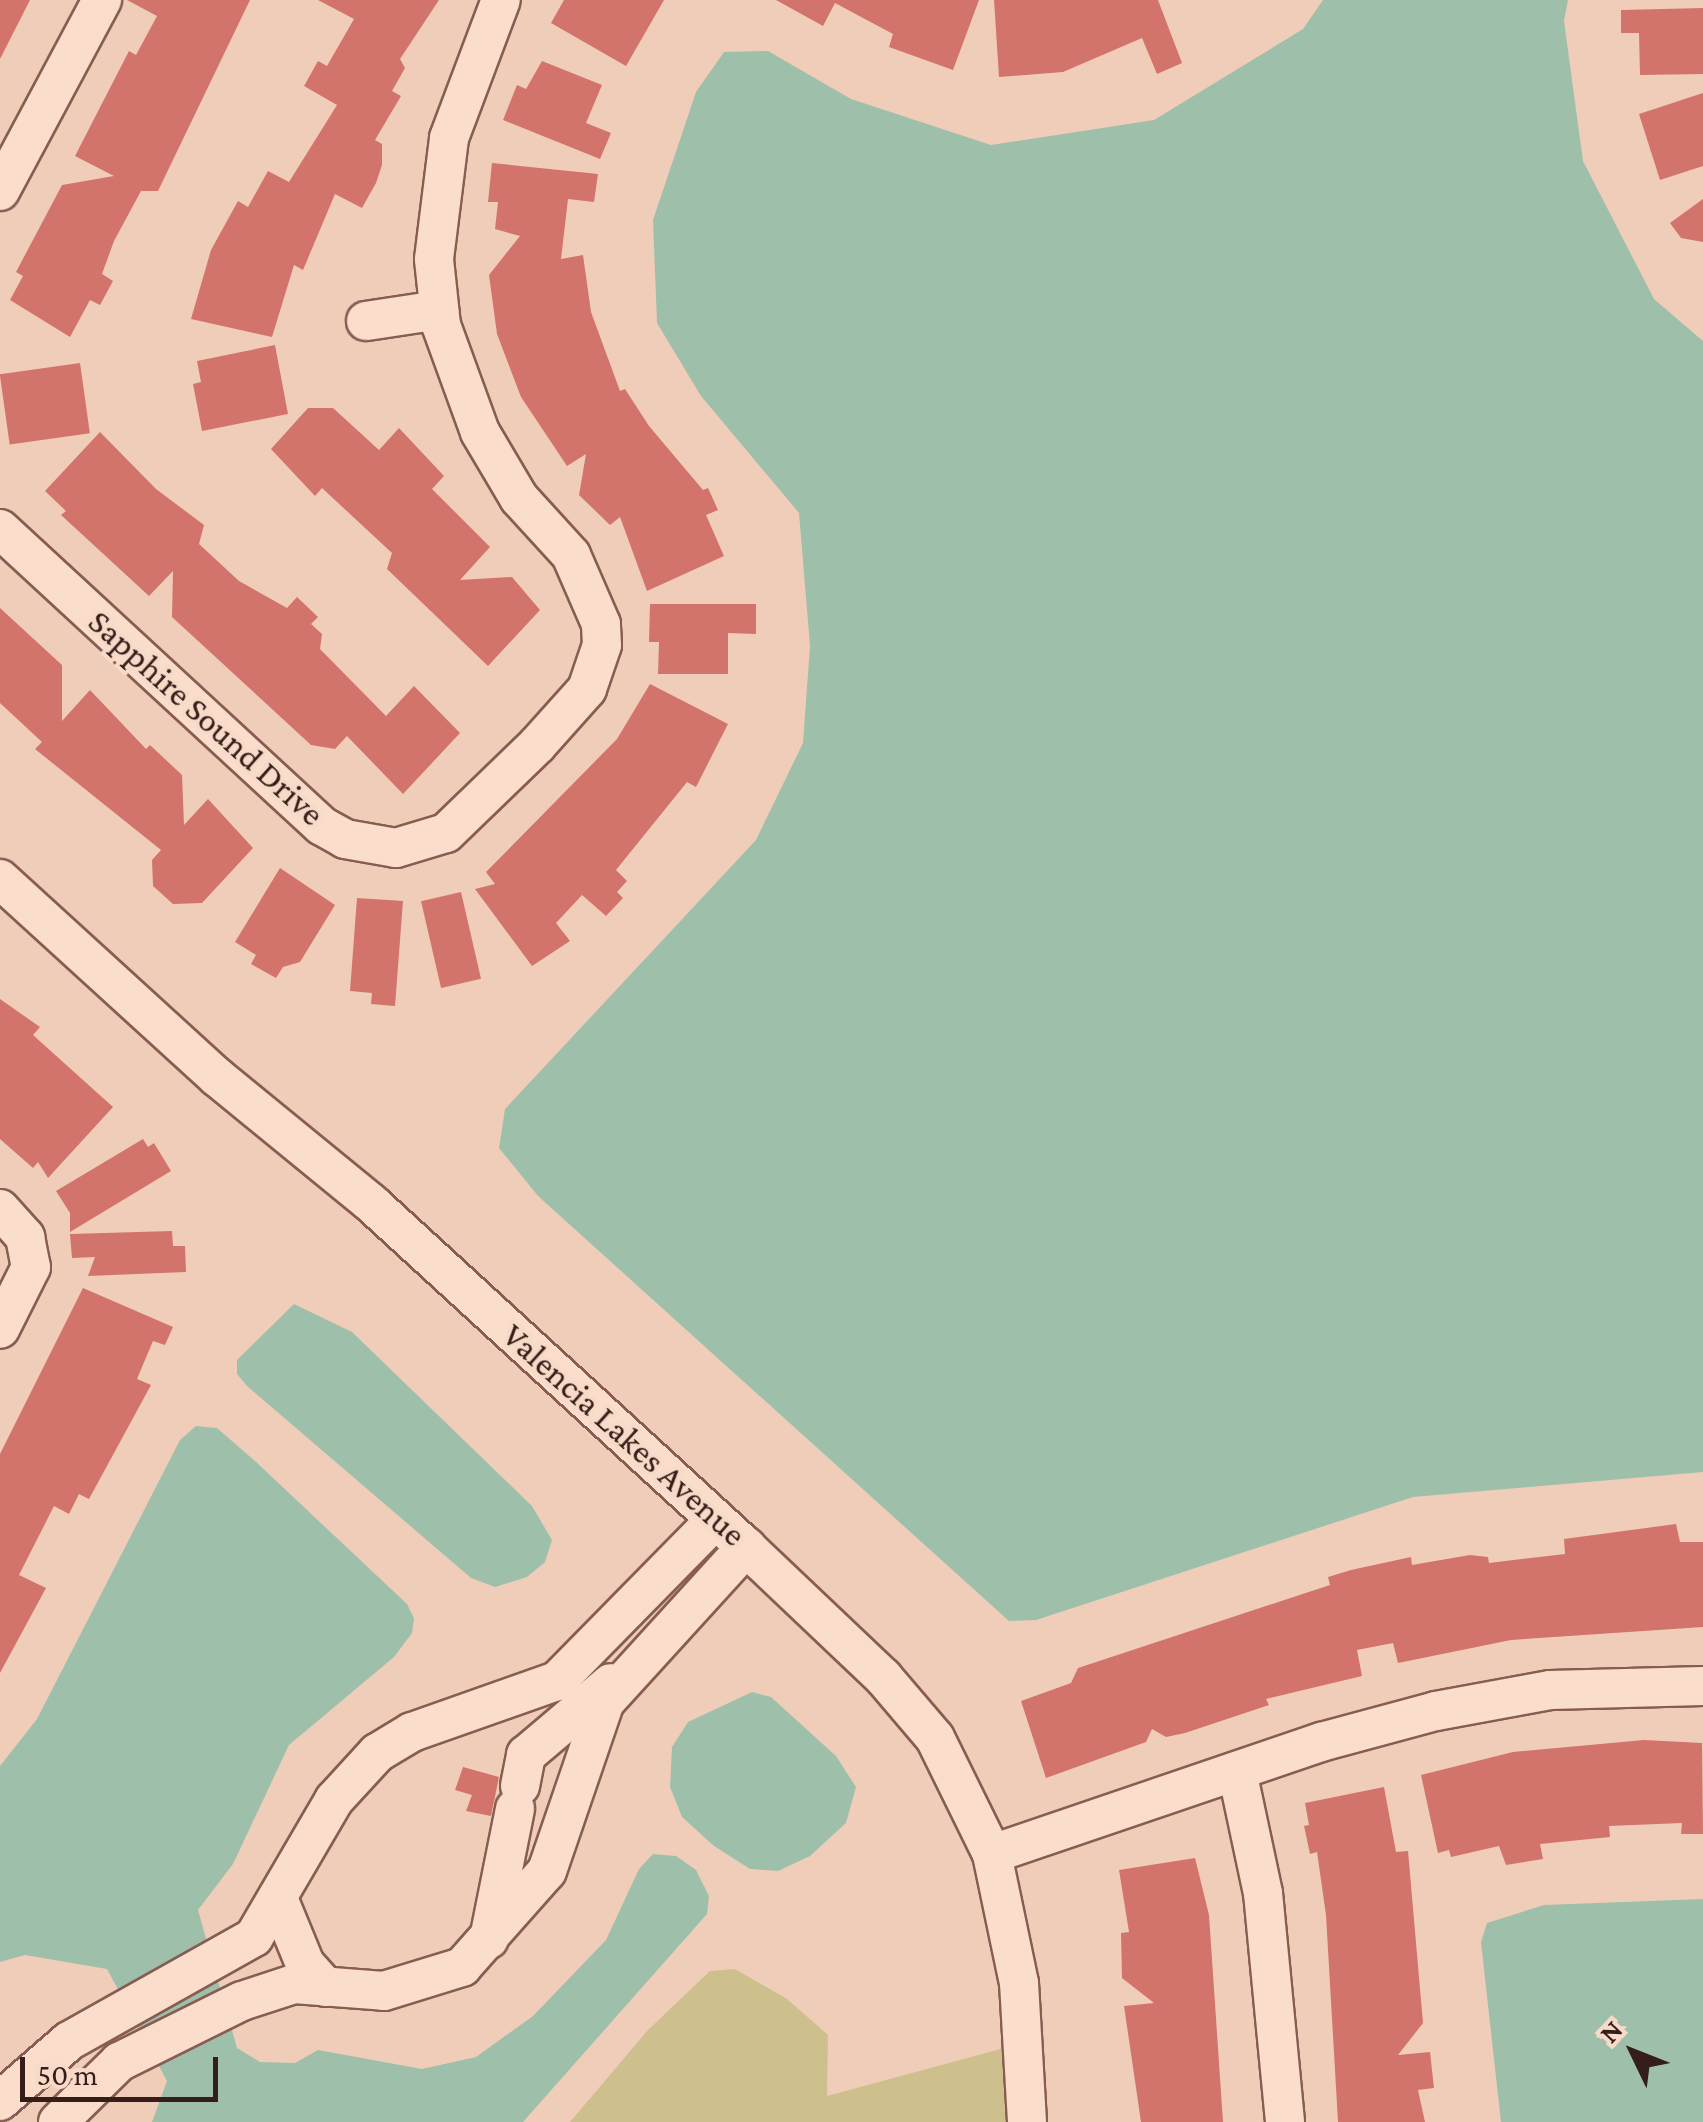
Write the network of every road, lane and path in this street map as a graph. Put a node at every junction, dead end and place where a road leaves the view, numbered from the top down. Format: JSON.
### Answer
{"nodes":[{"id":1,"x":102,"y":0,"type":"edge"},
{"id":2,"x":501,"y":0,"type":"edge"},
{"id":3,"x":0,"y":191,"type":"edge"},
{"id":4,"x":439,"y":310,"type":"junction"},
{"id":5,"x":366,"y":321,"type":"dead end"},
{"id":6,"x":0,"y":529,"type":"edge"},
{"id":7,"x":0,"y":879,"type":"edge"},
{"id":8,"x":0,"y":1208,"type":"edge"},
{"id":9,"x":0,"y":1329,"type":"edge"},
{"id":10,"x":715,"y":1520,"type":"junction"},
{"id":11,"x":746,"y":1546,"type":"junction"},
{"id":12,"x":646,"y":1653,"type":"junction"},
{"id":13,"x":1703,"y":1686,"type":"edge"},
{"id":14,"x":1237,"y":1771,"type":"junction"},
{"id":15,"x":992,"y":1854,"type":"junction"},
{"id":16,"x":280,"y":1903,"type":"junction"},
{"id":17,"x":488,"y":1939,"type":"junction"},
{"id":18,"x":326,"y":1986,"type":"junction"},
{"id":19,"x":0,"y":2101,"type":"edge"},
{"id":20,"x":58,"y":2122,"type":"edge"},
{"id":21,"x":1026,"y":2122,"type":"edge"},
{"id":22,"x":1286,"y":2122,"type":"edge"}],
"edges":[{"from":1,"to":3,"type":"street"},
{"from":2,"to":4,"type":"street","name":"Sapphire Sound Drive"},
{"from":4,"to":5,"type":"street"},
{"from":4,"to":6,"type":"street","name":"Sapphire Sound Drive"},
{"from":7,"to":10,"type":"street","name":"Valencia Lakes Avenue"},
{"from":8,"to":9,"type":"street"},
{"from":10,"to":11,"type":"street","name":"Valencia Lakes Avenue"},
{"from":10,"to":16,"type":"street"},
{"from":11,"to":12,"type":"street"},
{"from":11,"to":15,"type":"street","name":"Valencia Lakes Avenue"},
{"from":12,"to":17,"type":"street"},
{"from":12,"to":17,"type":"street"},
{"from":13,"to":14,"type":"street"},
{"from":14,"to":15,"type":"street"},
{"from":14,"to":22,"type":"street"},
{"from":15,"to":21,"type":"street","name":"Valencia Lakes Avenue"},
{"from":16,"to":18,"type":"street"},
{"from":16,"to":19,"type":"street"},
{"from":17,"to":18,"type":"street"},
{"from":18,"to":20,"type":"street"}]}
